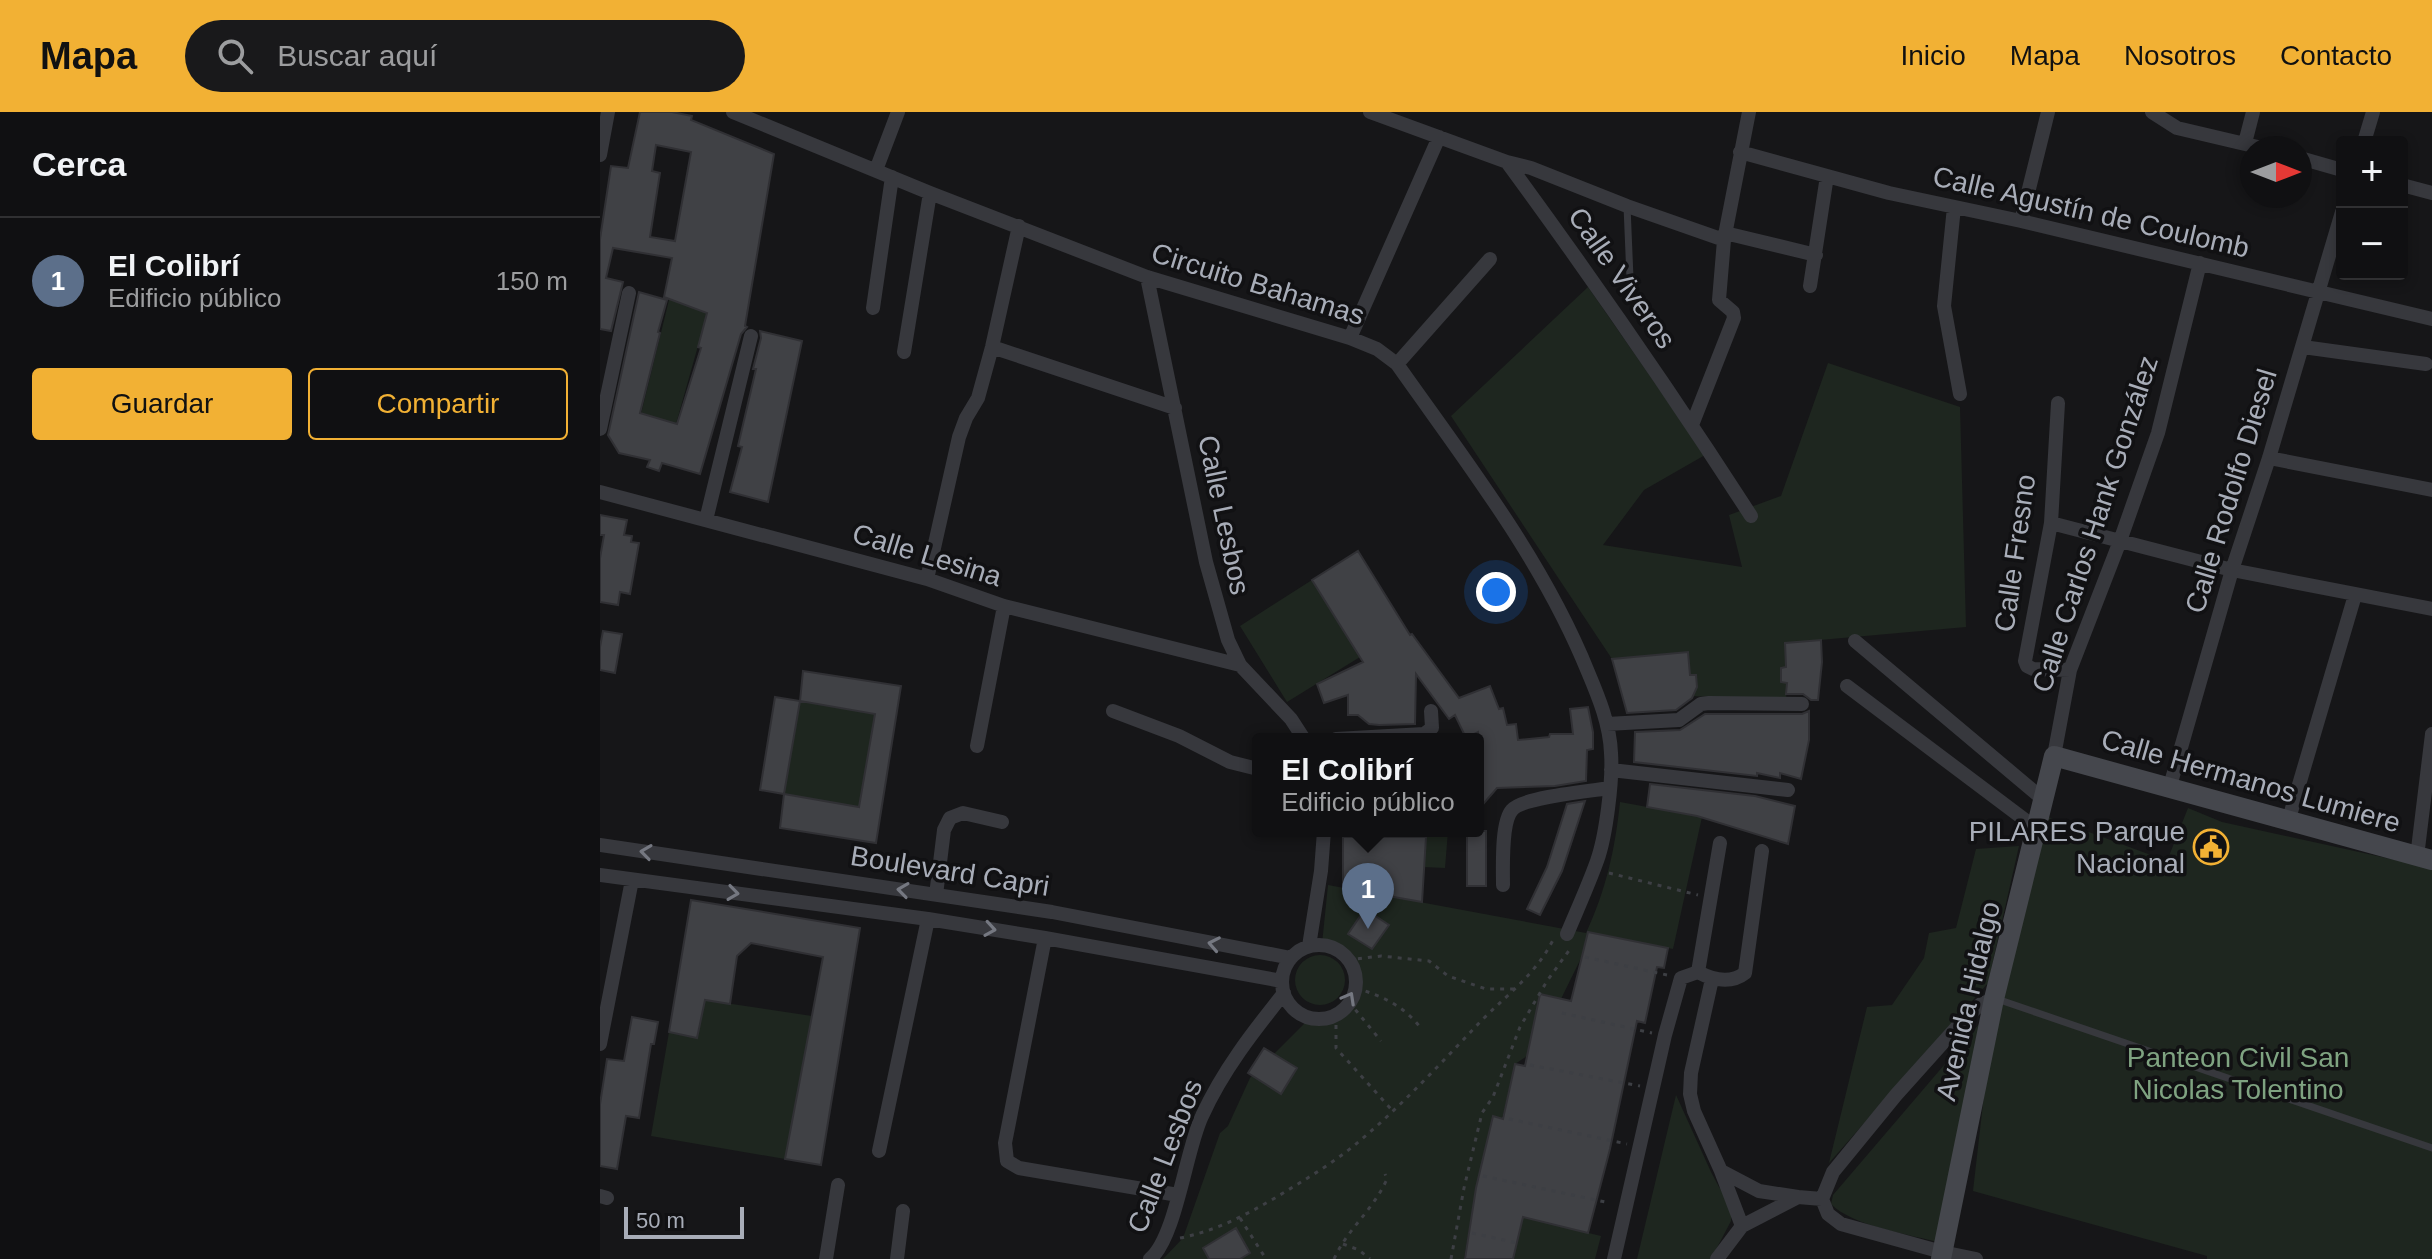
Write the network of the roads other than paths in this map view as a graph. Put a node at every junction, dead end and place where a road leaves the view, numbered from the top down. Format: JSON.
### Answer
{"nodes":[{"id":1,"x":608,"y":112,"type":"edge"},
{"id":2,"x":733,"y":112,"type":"edge"},
{"id":3,"x":898,"y":112,"type":"edge"},
{"id":4,"x":1370,"y":112,"type":"edge"},
{"id":5,"x":1749,"y":112,"type":"edge"},
{"id":6,"x":2048,"y":112,"type":"edge"},
{"id":7,"x":2152,"y":112,"type":"edge"},
{"id":8,"x":2253,"y":112,"type":"edge"},
{"id":9,"x":2373,"y":112,"type":"edge"},
{"id":10,"x":2247,"y":136,"type":"edge"},
{"id":11,"x":2366,"y":136,"type":"edge"},
{"id":12,"x":1439,"y":137,"type":"junction"},
{"id":13,"x":2240,"y":142,"type":"edge"},
{"id":14,"x":1740,"y":152,"type":"junction"},
{"id":15,"x":600,"y":155,"type":"edge"},
{"id":16,"x":2312,"y":161,"type":"edge"},
{"id":17,"x":1507,"y":162,"type":"junction"},
{"id":18,"x":2336,"y":168,"type":"edge"},
{"id":19,"x":876,"y":170,"type":"junction"},
{"id":20,"x":1827,"y":176,"type":"junction"},
{"id":21,"x":892,"y":177,"type":"junction"},
{"id":22,"x":2408,"y":187,"type":"edge"},
{"id":23,"x":930,"y":193,"type":"junction"},
{"id":24,"x":2432,"y":193,"type":"edge"},
{"id":25,"x":1627,"y":206,"type":"junction"},
{"id":26,"x":1954,"y":207,"type":"junction"},
{"id":27,"x":2021,"y":221,"type":"junction"},
{"id":28,"x":1019,"y":226,"type":"junction"},
{"id":29,"x":2336,"y":231,"type":"edge"},
{"id":30,"x":1724,"y":237,"type":"junction"},
{"id":31,"x":1816,"y":255,"type":"junction"},
{"id":32,"x":1490,"y":259,"type":"dead end"},
{"id":33,"x":2200,"y":263,"type":"junction"},
{"id":34,"x":1147,"y":277,"type":"junction"},
{"id":35,"x":1630,"y":278,"type":"dead end"},
{"id":36,"x":1810,"y":286,"type":"dead end"},
{"id":37,"x":629,"y":293,"type":"dead end"},
{"id":38,"x":2317,"y":293,"type":"junction"},
{"id":39,"x":873,"y":308,"type":"dead end"},
{"id":40,"x":2432,"y":319,"type":"edge"},
{"id":41,"x":751,"y":336,"type":"dead end"},
{"id":42,"x":1350,"y":338,"type":"junction"},
{"id":43,"x":992,"y":347,"type":"junction"},
{"id":44,"x":2303,"y":347,"type":"junction"},
{"id":45,"x":904,"y":352,"type":"dead end"},
{"id":46,"x":1397,"y":364,"type":"junction"},
{"id":47,"x":2426,"y":364,"type":"dead end"},
{"id":48,"x":1960,"y":394,"type":"dead end"},
{"id":49,"x":2058,"y":403,"type":"dead end"},
{"id":50,"x":1175,"y":408,"type":"junction"},
{"id":51,"x":1692,"y":425,"type":"junction"},
{"id":52,"x":600,"y":429,"type":"edge"},
{"id":53,"x":2269,"y":458,"type":"junction"},
{"id":54,"x":2432,"y":490,"type":"edge"},
{"id":55,"x":600,"y":492,"type":"edge"},
{"id":56,"x":1751,"y":516,"type":"dead end"},
{"id":57,"x":706,"y":520,"type":"junction"},
{"id":58,"x":2051,"y":523,"type":"junction"},
{"id":59,"x":2120,"y":541,"type":"junction"},
{"id":60,"x":2232,"y":570,"type":"junction"},
{"id":61,"x":927,"y":579,"type":"junction"},
{"id":62,"x":2355,"y":595,"type":"junction"},
{"id":63,"x":1004,"y":606,"type":"junction"},
{"id":64,"x":2432,"y":609,"type":"edge"},
{"id":65,"x":1855,"y":641,"type":"dead end"},
{"id":66,"x":1240,"y":665,"type":"junction"},
{"id":67,"x":2070,"y":670,"type":"junction"},
{"id":68,"x":1847,"y":686,"type":"dead end"},
{"id":69,"x":1802,"y":704,"type":"dead end"},
{"id":70,"x":1113,"y":711,"type":"dead end"},
{"id":71,"x":1431,"y":711,"type":"dead end"},
{"id":72,"x":1607,"y":724,"type":"junction"},
{"id":73,"x":1300,"y":733,"type":"edge"},
{"id":74,"x":1425,"y":733,"type":"edge"},
{"id":75,"x":2432,"y":734,"type":"edge"},
{"id":76,"x":977,"y":746,"type":"dead end"},
{"id":77,"x":2054,"y":756,"type":"junction"},
{"id":78,"x":1252,"y":768,"type":"edge"},
{"id":79,"x":1611,"y":770,"type":"junction"},
{"id":80,"x":2170,"y":786,"type":"junction"},
{"id":81,"x":1610,"y":788,"type":"junction"},
{"id":82,"x":1788,"y":790,"type":"dead end"},
{"id":83,"x":2044,"y":800,"type":"junction"},
{"id":84,"x":1002,"y":822,"type":"dead end"},
{"id":85,"x":2288,"y":822,"type":"junction"},
{"id":86,"x":2037,"y":829,"type":"junction"},
{"id":87,"x":1324,"y":837,"type":"edge"},
{"id":88,"x":1720,"y":843,"type":"dead end"},
{"id":89,"x":600,"y":845,"type":"edge"},
{"id":90,"x":1762,"y":851,"type":"dead end"},
{"id":91,"x":2424,"y":858,"type":"edge"},
{"id":92,"x":600,"y":875,"type":"edge"},
{"id":93,"x":632,"y":880,"type":"junction"},
{"id":94,"x":1503,"y":885,"type":"dead end"},
{"id":95,"x":936,"y":895,"type":"junction"},
{"id":96,"x":928,"y":919,"type":"junction"},
{"id":97,"x":1567,"y":934,"type":"road end"},
{"id":98,"x":1045,"y":938,"type":"junction"},
{"id":99,"x":1309,"y":946,"type":"junction"},
{"id":100,"x":1291,"y":958,"type":"junction"},
{"id":101,"x":1705,"y":976,"type":"junction"},
{"id":102,"x":1283,"y":987,"type":"junction"},
{"id":103,"x":1994,"y":999,"type":"junction"},
{"id":104,"x":600,"y":1044,"type":"edge"},
{"id":105,"x":2432,"y":1148,"type":"edge"},
{"id":106,"x":879,"y":1151,"type":"dead end"},
{"id":107,"x":1721,"y":1171,"type":"junction"},
{"id":108,"x":838,"y":1185,"type":"dead end"},
{"id":109,"x":1178,"y":1195,"type":"junction"},
{"id":110,"x":1798,"y":1197,"type":"junction"},
{"id":111,"x":1822,"y":1199,"type":"junction"},
{"id":112,"x":903,"y":1211,"type":"dead end"},
{"id":113,"x":1742,"y":1226,"type":"junction"},
{"id":114,"x":1941,"y":1256,"type":"edge"},
{"id":115,"x":826,"y":1259,"type":"edge"},
{"id":116,"x":897,"y":1259,"type":"edge"},
{"id":117,"x":1150,"y":1259,"type":"edge"},
{"id":118,"x":1614,"y":1259,"type":"edge"},
{"id":119,"x":1717,"y":1259,"type":"edge"},
{"id":120,"x":1976,"y":1259,"type":"edge"}],
"edges":[{"from":1,"to":15,"type":"street"},
{"from":2,"to":19,"type":"street","name":"Circuito Bahamas"},
{"from":3,"to":19,"type":"street"},
{"from":4,"to":12,"type":"street"},
{"from":5,"to":14,"type":"street"},
{"from":6,"to":27,"type":"street"},
{"from":7,"to":13,"type":"street"},
{"from":8,"to":10,"type":"street"},
{"from":9,"to":11,"type":"street"},
{"from":12,"to":17,"type":"street"},
{"from":12,"to":42,"type":"street"},
{"from":14,"to":20,"type":"street","name":"Calle Agustín de Coulomb"},
{"from":14,"to":30,"type":"street"},
{"from":16,"to":18,"type":"street"},
{"from":17,"to":25,"type":"street"},
{"from":17,"to":51,"type":"street","name":"Calle Viveros"},
{"from":19,"to":21,"type":"street","name":"Circuito Bahamas"},
{"from":20,"to":26,"type":"street","name":"Calle Agustín de Coulomb"},
{"from":20,"to":31,"type":"street"},
{"from":21,"to":23,"type":"street","name":"Circuito Bahamas"},
{"from":21,"to":39,"type":"street"},
{"from":22,"to":24,"type":"street"},
{"from":23,"to":28,"type":"street","name":"Circuito Bahamas"},
{"from":23,"to":45,"type":"street"},
{"from":25,"to":30,"type":"street"},
{"from":25,"to":35,"type":"lane"},
{"from":26,"to":27,"type":"street","name":"Calle Agustín de Coulomb"},
{"from":26,"to":48,"type":"street"},
{"from":27,"to":33,"type":"street","name":"Calle Agustín de Coulomb"},
{"from":28,"to":34,"type":"street","name":"Circuito Bahamas"},
{"from":28,"to":43,"type":"street"},
{"from":29,"to":38,"type":"street","name":"Calle Rodolfo Diesel"},
{"from":30,"to":31,"type":"street"},
{"from":30,"to":51,"type":"street"},
{"from":31,"to":36,"type":"street"},
{"from":32,"to":46,"type":"street"},
{"from":33,"to":38,"type":"street","name":"Calle Agustín de Coulomb"},
{"from":33,"to":59,"type":"street","name":"Calle Carlos Hank González"},
{"from":34,"to":42,"type":"street","name":"Circuito Bahamas"},
{"from":34,"to":50,"type":"street","name":"Calle Lesbos"},
{"from":37,"to":52,"type":"street"},
{"from":38,"to":40,"type":"street","name":"Calle Agustín de Coulomb"},
{"from":38,"to":44,"type":"street","name":"Calle Rodolfo Diesel"},
{"from":41,"to":57,"type":"street"},
{"from":42,"to":46,"type":"street","name":"Circuito Bahamas"},
{"from":43,"to":50,"type":"street"},
{"from":43,"to":61,"type":"street"},
{"from":44,"to":47,"type":"street"},
{"from":44,"to":53,"type":"street","name":"Calle Rodolfo Diesel"},
{"from":46,"to":72,"type":"street","name":"Circuito Bahamas"},
{"from":49,"to":58,"type":"street","name":"Calle Fresno"},
{"from":50,"to":66,"type":"street","name":"Calle Lesbos"},
{"from":51,"to":56,"type":"street","name":"Calle Viveros"},
{"from":53,"to":54,"type":"street"},
{"from":53,"to":60,"type":"street","name":"Calle Rodolfo Diesel"},
{"from":55,"to":57,"type":"street","name":"Calle Lesina"},
{"from":57,"to":61,"type":"street","name":"Calle Lesina"},
{"from":58,"to":59,"type":"street"},
{"from":58,"to":67,"type":"street","name":"Calle Fresno"},
{"from":59,"to":60,"type":"street"},
{"from":59,"to":67,"type":"street","name":"Calle Carlos Hank González"},
{"from":60,"to":62,"type":"street"},
{"from":60,"to":80,"type":"street","name":"Calle Rodolfo Diesel"},
{"from":61,"to":63,"type":"street","name":"Calle Lesina"},
{"from":62,"to":64,"type":"street"},
{"from":62,"to":85,"type":"street"},
{"from":63,"to":66,"type":"street","name":"Calle Lesina"},
{"from":63,"to":76,"type":"street"},
{"from":65,"to":83,"type":"street"},
{"from":66,"to":73,"type":"street","name":"Calle Lesbos"},
{"from":67,"to":77,"type":"street","name":"Calle Carlos Hank González"},
{"from":68,"to":86,"type":"street"},
{"from":69,"to":72,"type":"street"},
{"from":70,"to":78,"type":"street"},
{"from":71,"to":74,"type":"street"},
{"from":72,"to":79,"type":"street","name":"Circuito Bahamas"},
{"from":75,"to":91,"type":"street"},
{"from":77,"to":80,"type":"street","name":"Calle Hermanos Lumiere"},
{"from":77,"to":83,"type":"street","name":"Avenida Hidalgo"},
{"from":79,"to":81,"type":"street","name":"Circuito Bahamas"},
{"from":79,"to":82,"type":"street"},
{"from":80,"to":85,"type":"street","name":"Calle Hermanos Lumiere"},
{"from":81,"to":94,"type":"street"},
{"from":81,"to":97,"type":"street","name":"Circuito Bahamas"},
{"from":83,"to":86,"type":"street","name":"Avenida Hidalgo"},
{"from":84,"to":95,"type":"street"},
{"from":85,"to":91,"type":"street","name":"Calle Hermanos Lumiere"},
{"from":86,"to":103,"type":"street","name":"Avenida Hidalgo"},
{"from":87,"to":99,"type":"street"},
{"from":88,"to":101,"type":"street"},
{"from":95,"to":89,"type":"street","name":"Boulevard Capri","one_way":true},
{"from":90,"to":101,"type":"street"},
{"from":92,"to":93,"type":"street","name":"Boulevard Capri"},
{"from":93,"to":96,"type":"street","name":"Boulevard Capri","one_way":true},
{"from":93,"to":104,"type":"street"},
{"from":100,"to":95,"type":"street","name":"Boulevard Capri","one_way":true},
{"from":96,"to":98,"type":"street","name":"Boulevard Capri","one_way":true},
{"from":96,"to":106,"type":"street"},
{"from":98,"to":102,"type":"street","name":"Boulevard Capri"},
{"from":98,"to":109,"type":"street"},
{"from":99,"to":100,"type":"street"},
{"from":102,"to":99,"type":"street","one_way":true},
{"from":100,"to":102,"type":"street"},
{"from":101,"to":107,"type":"street"},
{"from":101,"to":118,"type":"street"},
{"from":102,"to":109,"type":"street","name":"Calle Lesbos"},
{"from":103,"to":105,"type":"lane"},
{"from":103,"to":111,"type":"street"},
{"from":103,"to":114,"type":"street","name":"Avenida Hidalgo"},
{"from":107,"to":110,"type":"street"},
{"from":107,"to":113,"type":"street"},
{"from":108,"to":115,"type":"street"},
{"from":109,"to":117,"type":"street","name":"Calle Lesbos"},
{"from":110,"to":111,"type":"street"},
{"from":110,"to":113,"type":"street"},
{"from":111,"to":114,"type":"street"},
{"from":112,"to":116,"type":"street"},
{"from":113,"to":119,"type":"street"},
{"from":114,"to":120,"type":"street"}]}
